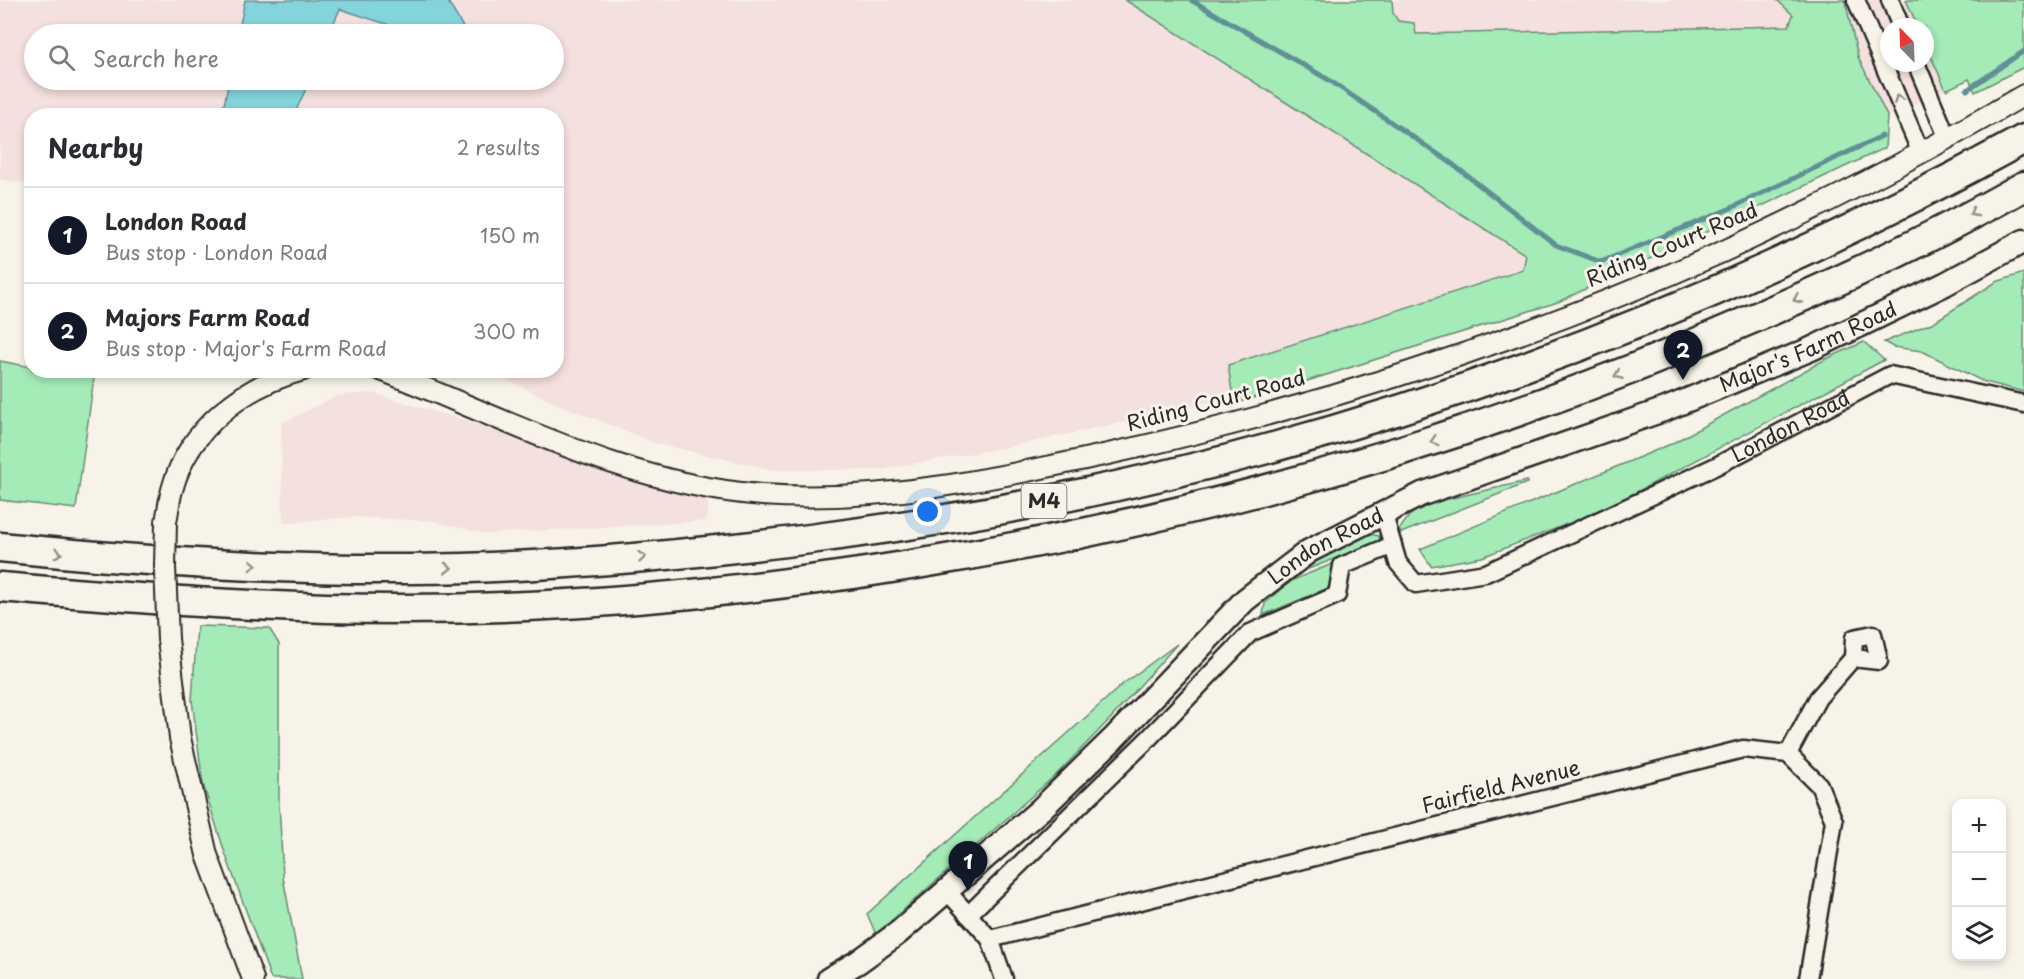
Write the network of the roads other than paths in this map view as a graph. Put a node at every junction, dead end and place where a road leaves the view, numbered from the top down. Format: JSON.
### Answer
{"nodes":[{"id":1,"x":1856,"y":0,"type":"edge"},
{"id":2,"x":1890,"y":0,"type":"edge"},
{"id":3,"x":1897,"y":18,"type":"edge"},
{"id":4,"x":1920,"y":72,"type":"edge"},
{"id":5,"x":2024,"y":95,"type":"edge"},
{"id":6,"x":1948,"y":139,"type":"junction"},
{"id":7,"x":2024,"y":139,"type":"edge"},
{"id":8,"x":1921,"y":153,"type":"junction"},
{"id":9,"x":2024,"y":186,"type":"edge"},
{"id":10,"x":2024,"y":241,"type":"edge"},
{"id":11,"x":277,"y":378,"type":"edge"},
{"id":12,"x":401,"y":378,"type":"edge"},
{"id":13,"x":2024,"y":404,"type":"edge"},
{"id":14,"x":1383,"y":512,"type":"junction"},
{"id":15,"x":1393,"y":545,"type":"junction"},
{"id":16,"x":0,"y":547,"type":"edge"},
{"id":17,"x":0,"y":587,"type":"edge"},
{"id":18,"x":1853,"y":658,"type":"dead end"},
{"id":19,"x":1788,"y":753,"type":"junction"},
{"id":20,"x":947,"y":891,"type":"junction"},
{"id":21,"x":968,"y":915,"type":"junction"},
{"id":22,"x":990,"y":939,"type":"junction"},
{"id":23,"x":253,"y":979,"type":"edge"},
{"id":24,"x":829,"y":979,"type":"edge"},
{"id":25,"x":1004,"y":979,"type":"edge"},
{"id":26,"x":1808,"y":979,"type":"edge"}],
"edges":[{"from":8,"to":1,"type":"street","one_way":true},
{"from":2,"to":3,"type":"street"},
{"from":4,"to":6,"type":"street"},
{"from":5,"to":6,"type":"street","name":"Riding Court Road"},
{"from":6,"to":8,"type":"street","name":"Riding Court Road"},
{"from":16,"to":7,"type":"highway","number":"M4","one_way":true},
{"from":8,"to":12,"type":"street","name":"Riding Court Road"},
{"from":9,"to":17,"type":"highway","number":"M4","one_way":true},
{"from":10,"to":14,"type":"main road","name":"Major's Farm Road"},
{"from":11,"to":23,"type":"street","bridge":true},
{"from":13,"to":15,"type":"street","name":"London Road"},
{"from":14,"to":15,"type":"street","name":"London Road"},
{"from":14,"to":20,"type":"main road","name":"London Road"},
{"from":15,"to":21,"type":"street"},
{"from":18,"to":19,"type":"street"},
{"from":19,"to":22,"type":"street","name":"Fairfield Avenue"},
{"from":19,"to":26,"type":"street"},
{"from":20,"to":21,"type":"street"},
{"from":20,"to":24,"type":"main road","name":"London Road"},
{"from":21,"to":22,"type":"street"},
{"from":22,"to":25,"type":"street"}]}
